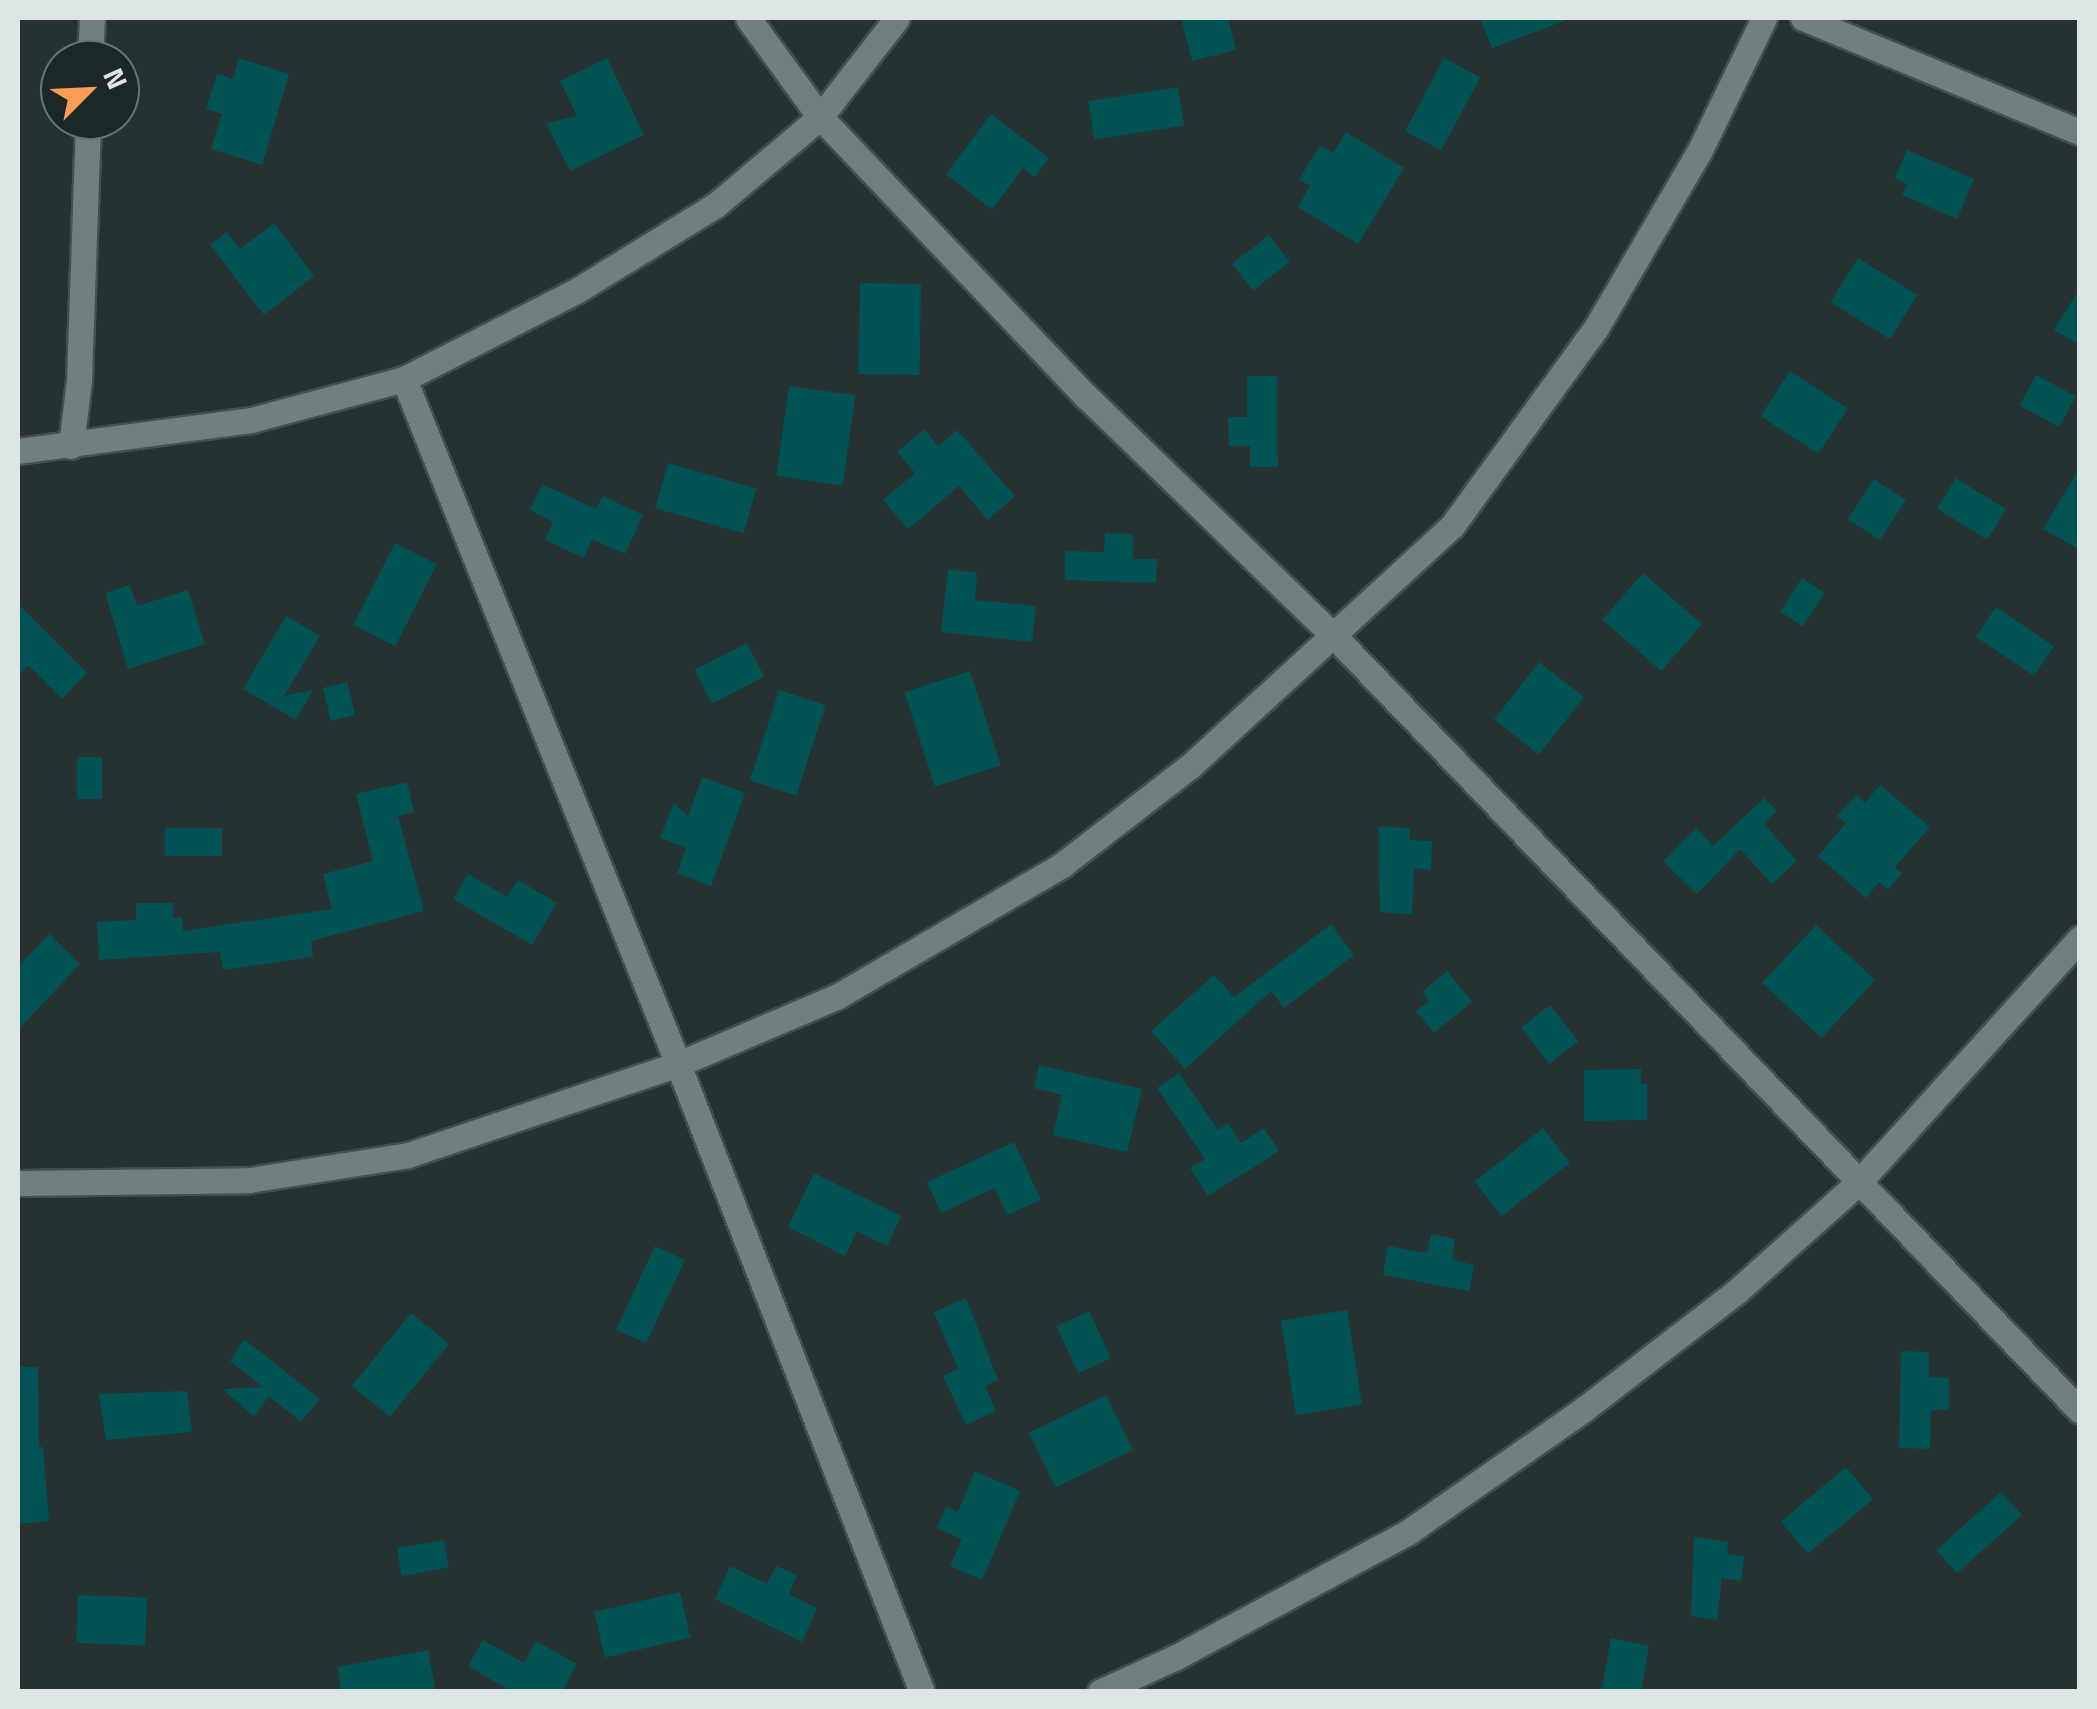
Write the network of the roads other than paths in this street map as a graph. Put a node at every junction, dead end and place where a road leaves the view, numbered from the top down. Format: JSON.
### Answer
{"nodes":[{"id":1,"x":748,"y":18,"type":"edge"},
{"id":2,"x":897,"y":18,"type":"edge"},
{"id":3,"x":1764,"y":18,"type":"edge"},
{"id":4,"x":1803,"y":18,"type":"edge"},
{"id":5,"x":820,"y":117,"type":"junction"},
{"id":6,"x":2080,"y":132,"type":"edge"},
{"id":7,"x":87,"y":140,"type":"edge"},
{"id":8,"x":404,"y":379,"type":"junction"},
{"id":9,"x":71,"y":446,"type":"junction"},
{"id":10,"x":18,"y":451,"type":"edge"},
{"id":11,"x":1335,"y":637,"type":"junction"},
{"id":12,"x":2080,"y":938,"type":"edge"},
{"id":13,"x":678,"y":1064,"type":"junction"},
{"id":14,"x":1859,"y":1182,"type":"junction"},
{"id":15,"x":18,"y":1183,"type":"edge"},
{"id":16,"x":2080,"y":1411,"type":"edge"},
{"id":17,"x":922,"y":1692,"type":"edge"},
{"id":18,"x":1100,"y":1692,"type":"edge"}],
"edges":[{"from":1,"to":5,"type":"street"},
{"from":2,"to":5,"type":"street"},
{"from":3,"to":11,"type":"street"},
{"from":4,"to":6,"type":"street"},
{"from":5,"to":8,"type":"street"},
{"from":5,"to":11,"type":"street"},
{"from":7,"to":9,"type":"street"},
{"from":8,"to":9,"type":"street"},
{"from":8,"to":13,"type":"street"},
{"from":9,"to":10,"type":"street"},
{"from":11,"to":13,"type":"street"},
{"from":11,"to":14,"type":"street"},
{"from":12,"to":14,"type":"street"},
{"from":13,"to":15,"type":"street"},
{"from":13,"to":17,"type":"street"},
{"from":14,"to":16,"type":"street"},
{"from":14,"to":18,"type":"street"}]}
